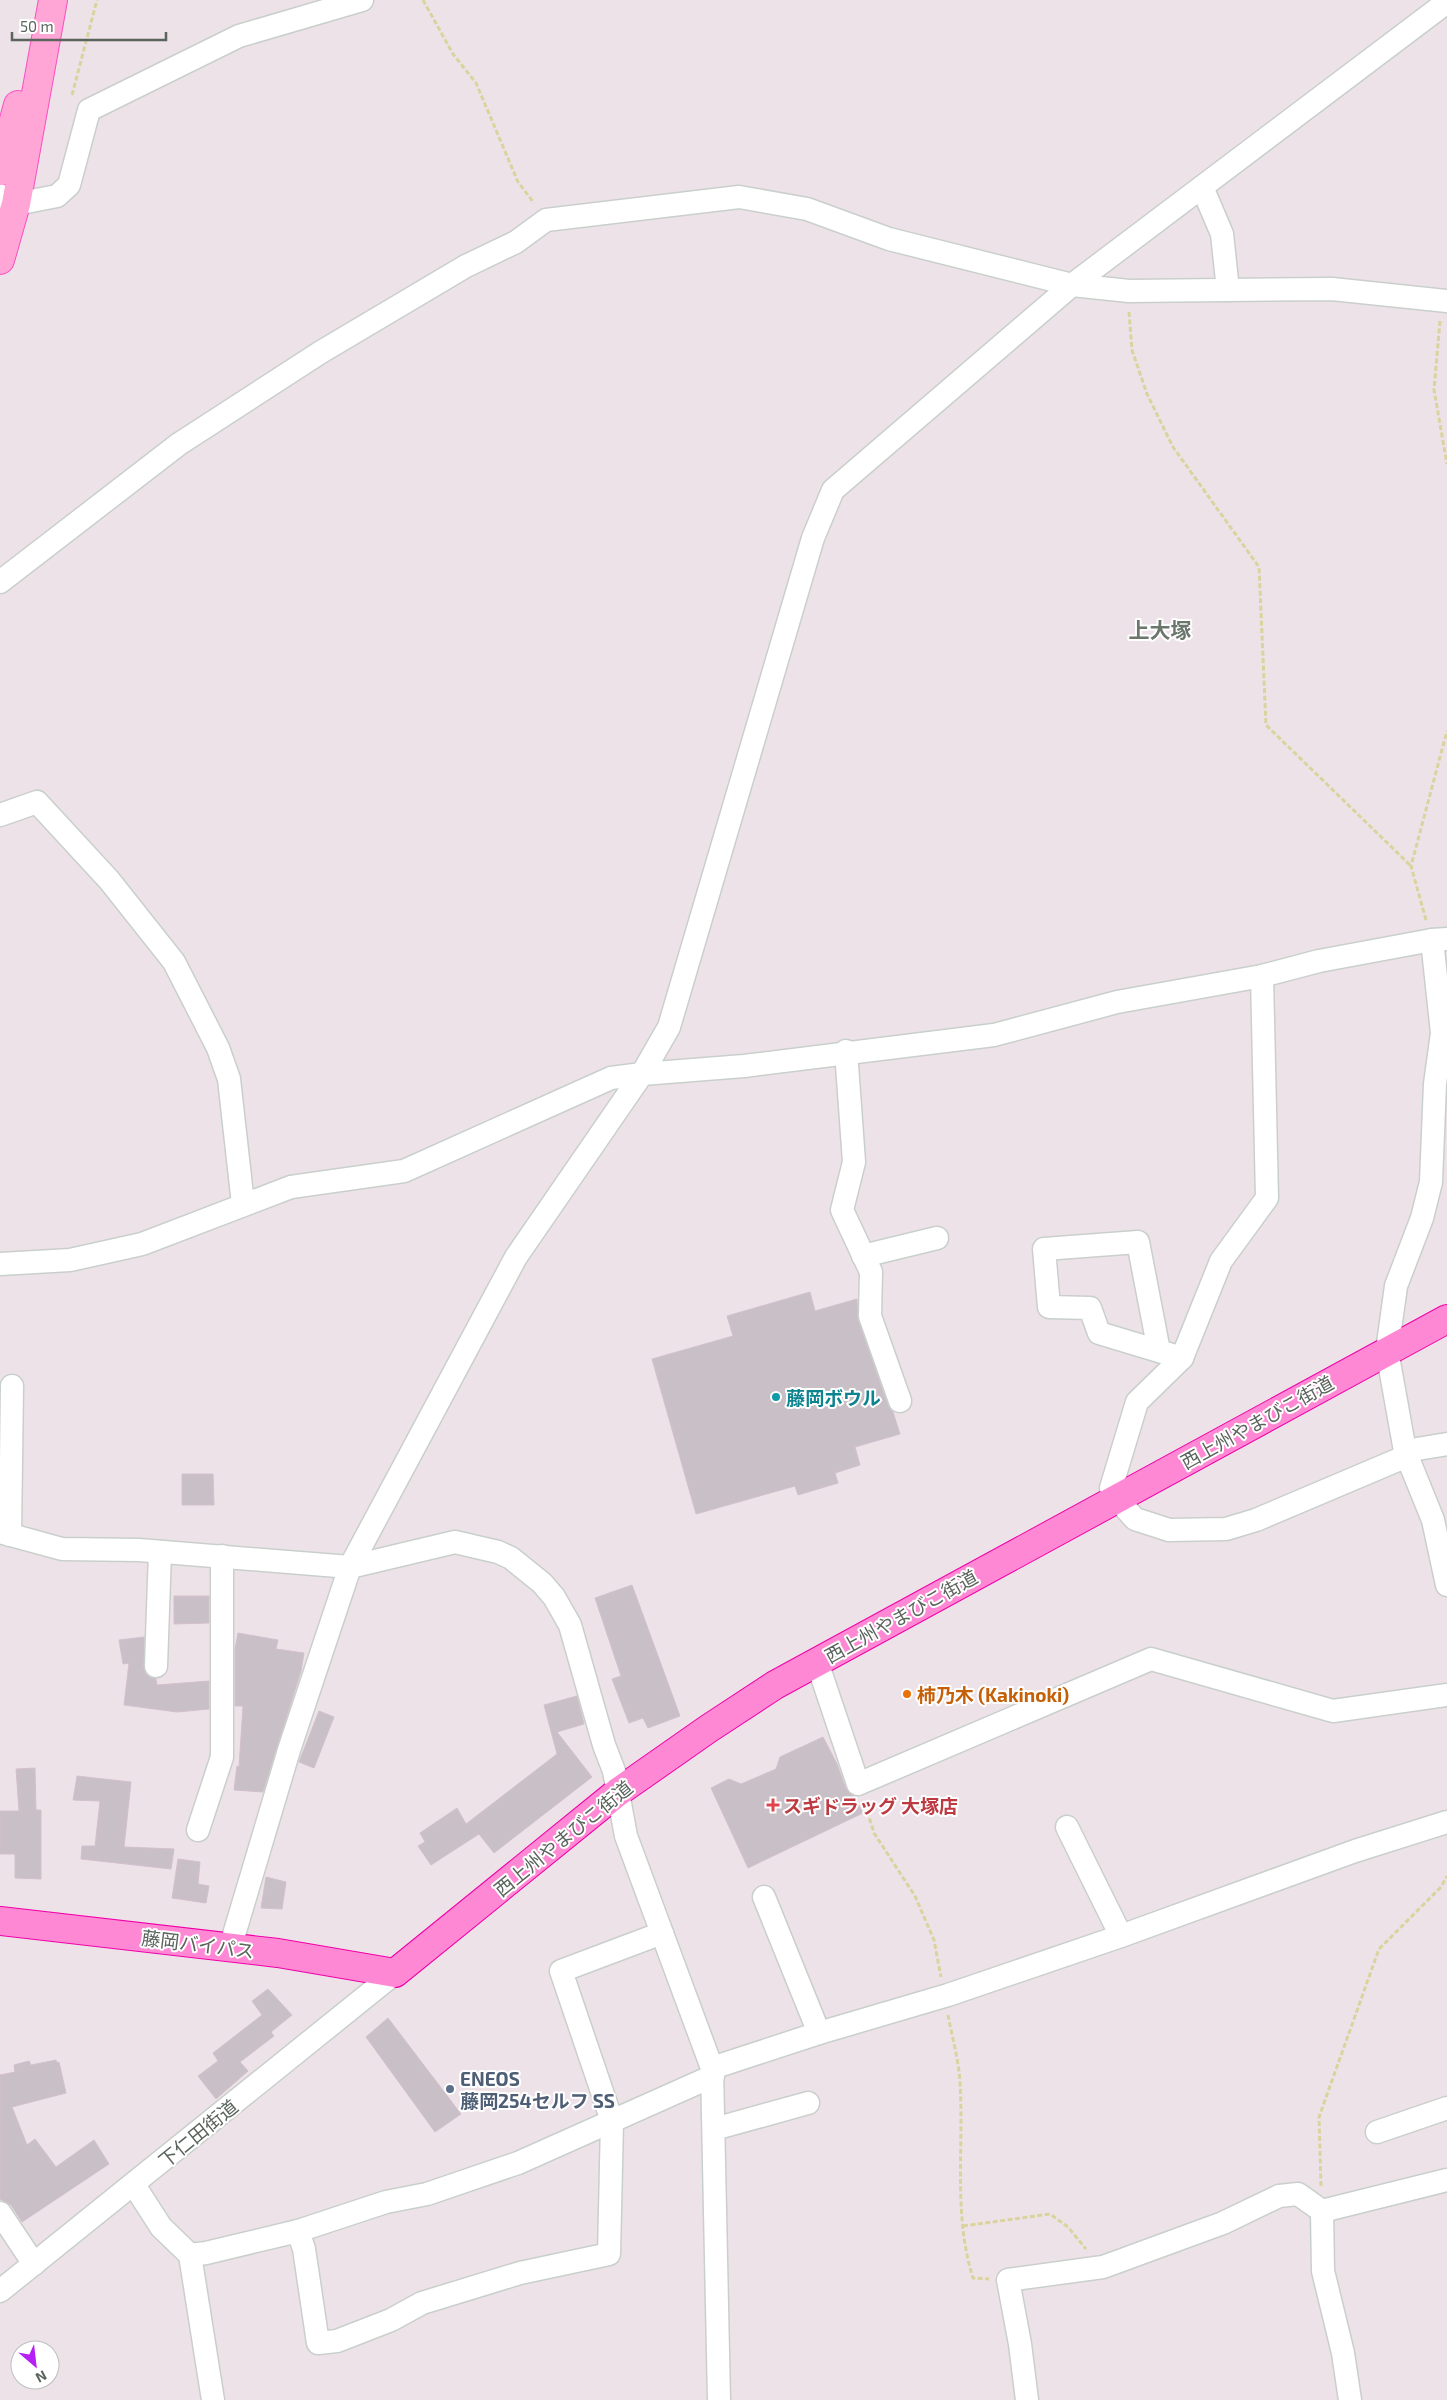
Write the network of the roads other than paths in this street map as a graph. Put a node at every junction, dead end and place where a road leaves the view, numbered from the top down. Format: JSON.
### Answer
{"nodes":[{"id":1,"x":48,"y":0,"type":"edge"},
{"id":2,"x":53,"y":0,"type":"edge"},
{"id":3,"x":362,"y":0,"type":"edge"},
{"id":4,"x":1447,"y":2,"type":"edge"},
{"id":5,"x":0,"y":171,"type":"edge"},
{"id":6,"x":1202,"y":187,"type":"junction"},
{"id":7,"x":8,"y":199,"type":"edge"},
{"id":8,"x":0,"y":260,"type":"edge"},
{"id":9,"x":1072,"y":285,"type":"junction"},
{"id":10,"x":1228,"y":290,"type":"junction"},
{"id":11,"x":1446,"y":301,"type":"edge"},
{"id":12,"x":0,"y":582,"type":"edge"},
{"id":13,"x":0,"y":815,"type":"edge"},
{"id":14,"x":1440,"y":940,"type":"edge"},
{"id":15,"x":1262,"y":976,"type":"junction"},
{"id":16,"x":846,"y":1051,"type":"junction"},
{"id":17,"x":642,"y":1074,"type":"junction"},
{"id":18,"x":1441,"y":1084,"type":"edge"},
{"id":19,"x":243,"y":1204,"type":"junction"},
{"id":20,"x":937,"y":1238,"type":"dead end"},
{"id":21,"x":863,"y":1256,"type":"junction"},
{"id":22,"x":0,"y":1264,"type":"edge"},
{"id":23,"x":1447,"y":1319,"type":"edge"},
{"id":24,"x":1159,"y":1351,"type":"junction"},
{"id":25,"x":1387,"y":1351,"type":"junction"},
{"id":26,"x":1182,"y":1358,"type":"junction"},
{"id":27,"x":12,"y":1386,"type":"dead end"},
{"id":28,"x":900,"y":1401,"type":"dead end"},
{"id":29,"x":1447,"y":1444,"type":"edge"},
{"id":30,"x":1406,"y":1454,"type":"junction"},
{"id":31,"x":1117,"y":1499,"type":"junction"},
{"id":32,"x":5,"y":1533,"type":"edge"},
{"id":33,"x":160,"y":1552,"type":"junction"},
{"id":34,"x":222,"y":1556,"type":"junction"},
{"id":35,"x":350,"y":1567,"type":"junction"},
{"id":36,"x":1447,"y":1585,"type":"edge"},
{"id":37,"x":817,"y":1662,"type":"junction"},
{"id":38,"x":156,"y":1666,"type":"dead end"},
{"id":39,"x":1447,"y":1695,"type":"edge"},
{"id":40,"x":618,"y":1792,"type":"junction"},
{"id":41,"x":1447,"y":1822,"type":"edge"},
{"id":42,"x":1067,"y":1827,"type":"dead end"},
{"id":43,"x":198,"y":1830,"type":"dead end"},
{"id":44,"x":764,"y":1897,"type":"dead end"},
{"id":45,"x":0,"y":1921,"type":"edge"},
{"id":46,"x":662,"y":1933,"type":"junction"},
{"id":47,"x":1121,"y":1936,"type":"junction"},
{"id":48,"x":230,"y":1948,"type":"junction"},
{"id":49,"x":395,"y":1973,"type":"junction"},
{"id":50,"x":819,"y":2033,"type":"junction"},
{"id":51,"x":712,"y":2072,"type":"junction"},
{"id":52,"x":808,"y":2103,"type":"dead end"},
{"id":53,"x":1447,"y":2108,"type":"edge"},
{"id":54,"x":612,"y":2121,"type":"junction"},
{"id":55,"x":714,"y":2129,"type":"junction"},
{"id":56,"x":1377,"y":2132,"type":"dead end"},
{"id":57,"x":1447,"y":2180,"type":"edge"},
{"id":58,"x":134,"y":2185,"type":"junction"},
{"id":59,"x":1322,"y":2211,"type":"junction"},
{"id":60,"x":0,"y":2213,"type":"edge"},
{"id":61,"x":298,"y":2231,"type":"junction"},
{"id":62,"x":190,"y":2255,"type":"junction"},
{"id":63,"x":34,"y":2264,"type":"junction"},
{"id":64,"x":0,"y":2291,"type":"edge"},
{"id":65,"x":213,"y":2400,"type":"edge"},
{"id":66,"x":719,"y":2400,"type":"edge"},
{"id":67,"x":1027,"y":2400,"type":"edge"},
{"id":68,"x":1350,"y":2400,"type":"edge"}],
"edges":[{"from":1,"to":5,"type":"main road"},
{"from":2,"to":7,"type":"main road"},
{"from":3,"to":7,"type":"street"},
{"from":4,"to":6,"type":"street"},
{"from":6,"to":9,"type":"street"},
{"from":6,"to":10,"type":"street"},
{"from":7,"to":8,"type":"main road"},
{"from":9,"to":10,"type":"street"},
{"from":9,"to":12,"type":"street"},
{"from":9,"to":17,"type":"street"},
{"from":10,"to":11,"type":"street"},
{"from":13,"to":19,"type":"street"},
{"from":14,"to":15,"type":"street"},
{"from":14,"to":18,"type":"street"},
{"from":15,"to":16,"type":"street"},
{"from":15,"to":26,"type":"street"},
{"from":16,"to":17,"type":"street"},
{"from":16,"to":21,"type":"street"},
{"from":17,"to":19,"type":"street"},
{"from":17,"to":35,"type":"street"},
{"from":18,"to":25,"type":"street"},
{"from":19,"to":22,"type":"street"},
{"from":20,"to":21,"type":"street"},
{"from":21,"to":28,"type":"street"},
{"from":23,"to":25,"type":"highway","name":"西上州やまびこ街道"},
{"from":24,"to":24,"type":"street"},
{"from":24,"to":26,"type":"street"},
{"from":25,"to":30,"type":"street"},
{"from":25,"to":31,"type":"highway","name":"西上州やまびこ街道"},
{"from":26,"to":31,"type":"street"},
{"from":27,"to":32,"type":"street"},
{"from":29,"to":30,"type":"street"},
{"from":30,"to":31,"type":"street"},
{"from":30,"to":36,"type":"street"},
{"from":31,"to":37,"type":"highway","name":"西上州やまびこ街道"},
{"from":32,"to":33,"type":"street"},
{"from":33,"to":34,"type":"street"},
{"from":33,"to":38,"type":"street"},
{"from":34,"to":35,"type":"street"},
{"from":34,"to":43,"type":"street"},
{"from":35,"to":40,"type":"street"},
{"from":35,"to":48,"type":"street"},
{"from":37,"to":39,"type":"street"},
{"from":37,"to":40,"type":"highway","name":"西上州やまびこ街道"},
{"from":40,"to":46,"type":"street"},
{"from":40,"to":49,"type":"highway","name":"西上州やまびこ街道"},
{"from":41,"to":47,"type":"street"},
{"from":42,"to":47,"type":"street"},
{"from":44,"to":50,"type":"street"},
{"from":45,"to":48,"type":"highway","name":"藤岡バイパス"},
{"from":46,"to":51,"type":"street"},
{"from":46,"to":54,"type":"street"},
{"from":47,"to":50,"type":"street"},
{"from":48,"to":49,"type":"highway","name":"藤岡バイパス"},
{"from":49,"to":58,"type":"street","name":"下仁田街道"},
{"from":50,"to":51,"type":"street"},
{"from":51,"to":54,"type":"street"},
{"from":51,"to":55,"type":"street"},
{"from":52,"to":55,"type":"street"},
{"from":53,"to":56,"type":"street"},
{"from":54,"to":61,"type":"street"},
{"from":54,"to":61,"type":"street"},
{"from":55,"to":66,"type":"street"},
{"from":57,"to":59,"type":"street"},
{"from":58,"to":62,"type":"street"},
{"from":58,"to":63,"type":"street","name":"下仁田街道"},
{"from":59,"to":67,"type":"street"},
{"from":59,"to":68,"type":"street"},
{"from":60,"to":63,"type":"street"},
{"from":61,"to":62,"type":"street"},
{"from":62,"to":65,"type":"street"},
{"from":63,"to":64,"type":"street","name":"下仁田街道"}]}
